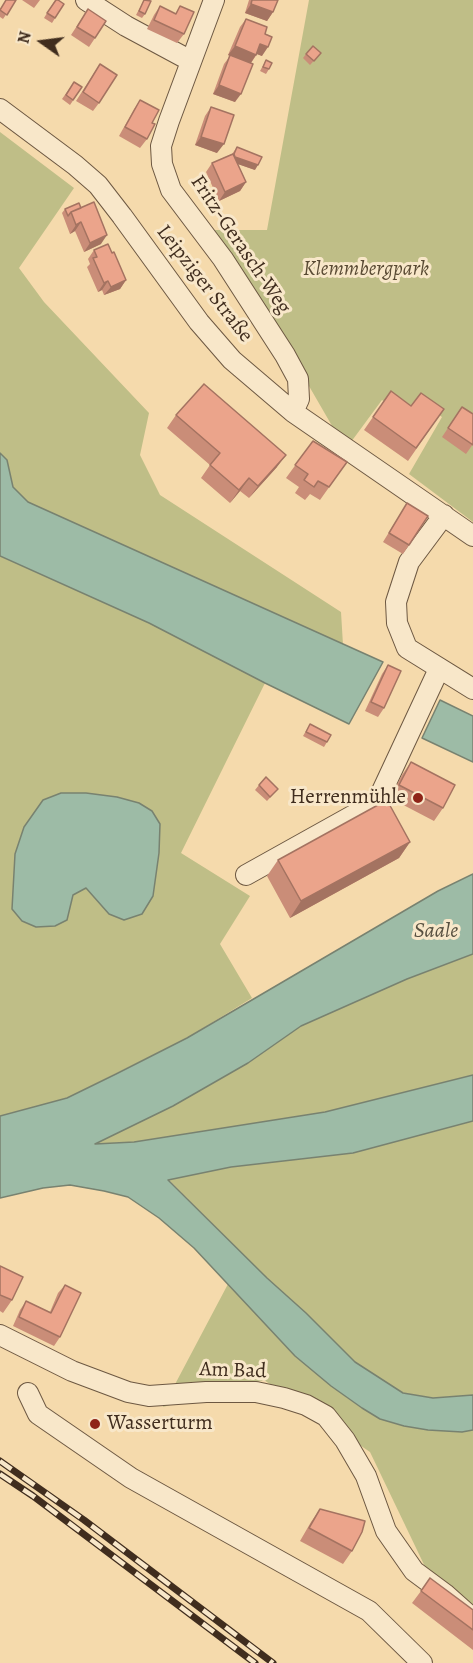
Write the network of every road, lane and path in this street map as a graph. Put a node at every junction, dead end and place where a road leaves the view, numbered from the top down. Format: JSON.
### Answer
{"nodes":[{"id":1,"x":86,"y":0,"type":"edge"},
{"id":2,"x":214,"y":0,"type":"edge"},
{"id":3,"x":191,"y":61,"type":"junction"},
{"id":4,"x":0,"y":109,"type":"edge"},
{"id":5,"x":293,"y":412,"type":"junction"},
{"id":6,"x":444,"y":515,"type":"junction"},
{"id":7,"x":473,"y":536,"type":"edge"},
{"id":8,"x":439,"y":669,"type":"junction"},
{"id":9,"x":473,"y":689,"type":"edge"},
{"id":10,"x":246,"y":875,"type":"dead end"},
{"id":11,"x":0,"y":1335,"type":"edge"},
{"id":12,"x":28,"y":1393,"type":"dead end"},
{"id":13,"x":473,"y":1619,"type":"edge"},
{"id":14,"x":422,"y":1663,"type":"edge"}],
"edges":[{"from":1,"to":3,"type":"street"},
{"from":2,"to":3,"type":"street","name":"Fritz-Gerasch-Weg"},
{"from":3,"to":5,"type":"street","name":"Fritz-Gerasch-Weg"},
{"from":4,"to":5,"type":"street","name":"Leipziger Straße"},
{"from":5,"to":6,"type":"street","name":"Leipziger Straße"},
{"from":6,"to":7,"type":"street","name":"Leipziger Straße"},
{"from":6,"to":8,"type":"street"},
{"from":8,"to":9,"type":"street"},
{"from":8,"to":10,"type":"street"},
{"from":11,"to":13,"type":"street","name":"Am Bad"},
{"from":12,"to":14,"type":"street"}]}
